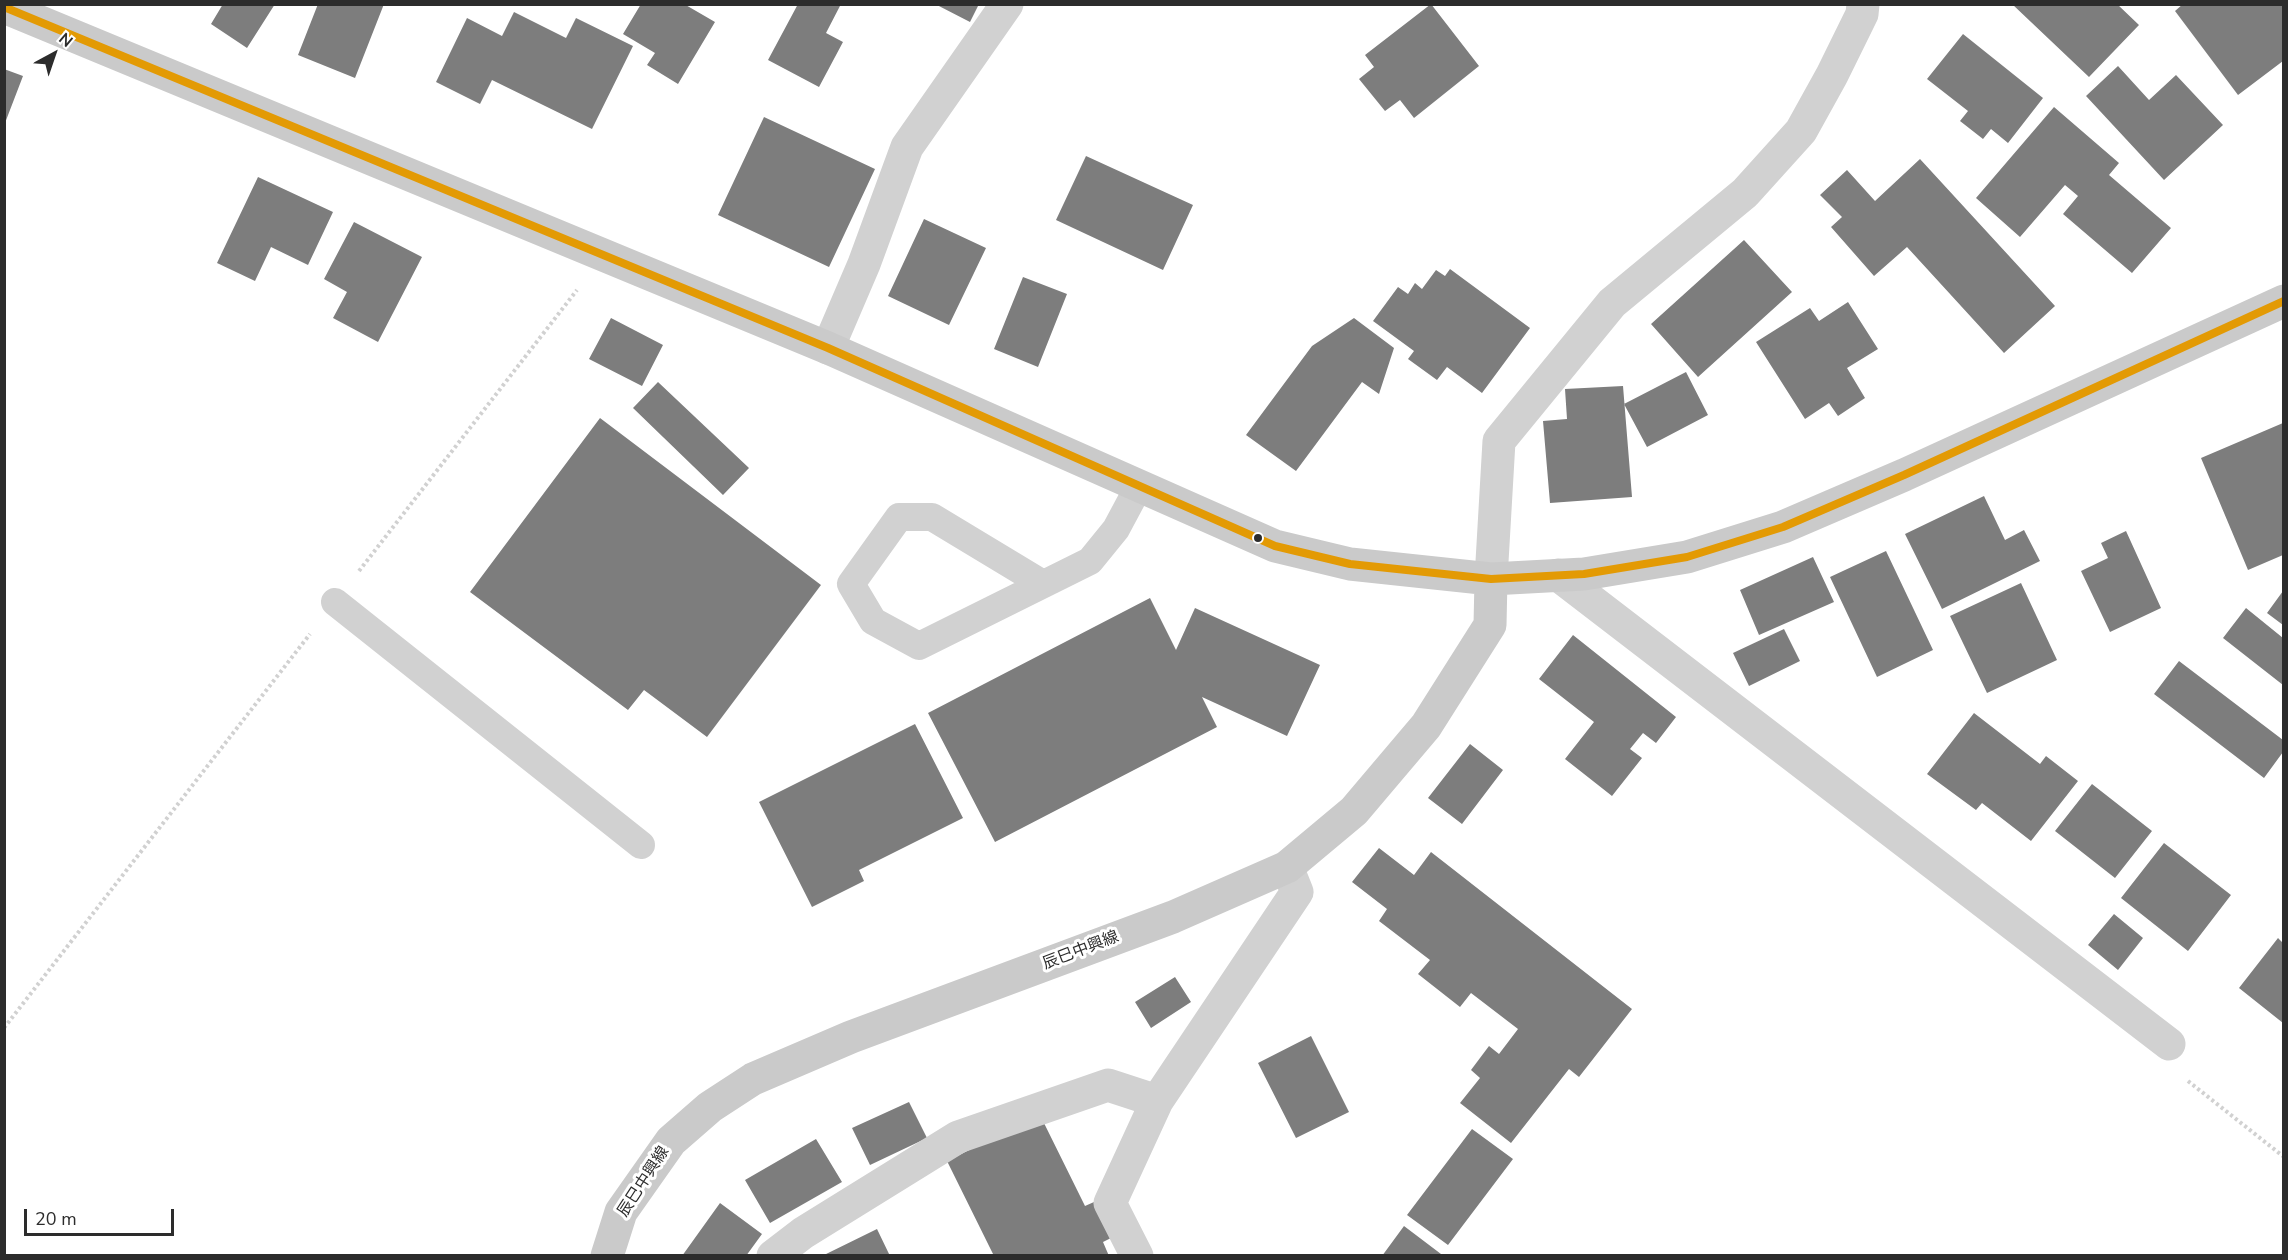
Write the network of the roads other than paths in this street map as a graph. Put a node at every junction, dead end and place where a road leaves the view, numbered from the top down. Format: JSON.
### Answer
{"nodes":[{"id":1,"x":1007,"y":4,"type":"edge"},
{"id":2,"x":1863,"y":4,"type":"edge"},
{"id":3,"x":4,"y":7,"type":"edge"},
{"id":4,"x":2283,"y":301,"type":"edge"},
{"id":5,"x":828,"y":348,"type":"junction"},
{"id":6,"x":1139,"y":486,"type":"junction"},
{"id":7,"x":1558,"y":575,"type":"junction"},
{"id":8,"x":1491,"y":579,"type":"junction"},
{"id":9,"x":1043,"y":584,"type":"junction"},
{"id":10,"x":335,"y":602,"type":"road end"},
{"id":11,"x":641,"y":845,"type":"dead end"},
{"id":12,"x":1287,"y":867,"type":"junction"},
{"id":13,"x":2169,"y":1044,"type":"road end"},
{"id":14,"x":1157,"y":1101,"type":"junction"},
{"id":15,"x":607,"y":1256,"type":"edge"},
{"id":16,"x":773,"y":1256,"type":"edge"},
{"id":17,"x":1137,"y":1256,"type":"edge"}],
"edges":[{"from":1,"to":5,"type":"street"},
{"from":2,"to":8,"type":"street"},
{"from":3,"to":5,"type":"main road"},
{"from":4,"to":7,"type":"main road"},
{"from":5,"to":6,"type":"main road"},
{"from":6,"to":8,"type":"main road"},
{"from":6,"to":9,"type":"lane"},
{"from":7,"to":8,"type":"main road"},
{"from":7,"to":13,"type":"street"},
{"from":8,"to":12,"type":"main road","name":"辰巳中興線"},
{"from":9,"to":9,"type":"lane"},
{"from":10,"to":11,"type":"lane"},
{"from":12,"to":14,"type":"street"},
{"from":12,"to":15,"type":"main road","name":"辰巳中興線"},
{"from":14,"to":16,"type":"street"},
{"from":14,"to":17,"type":"street"}]}
